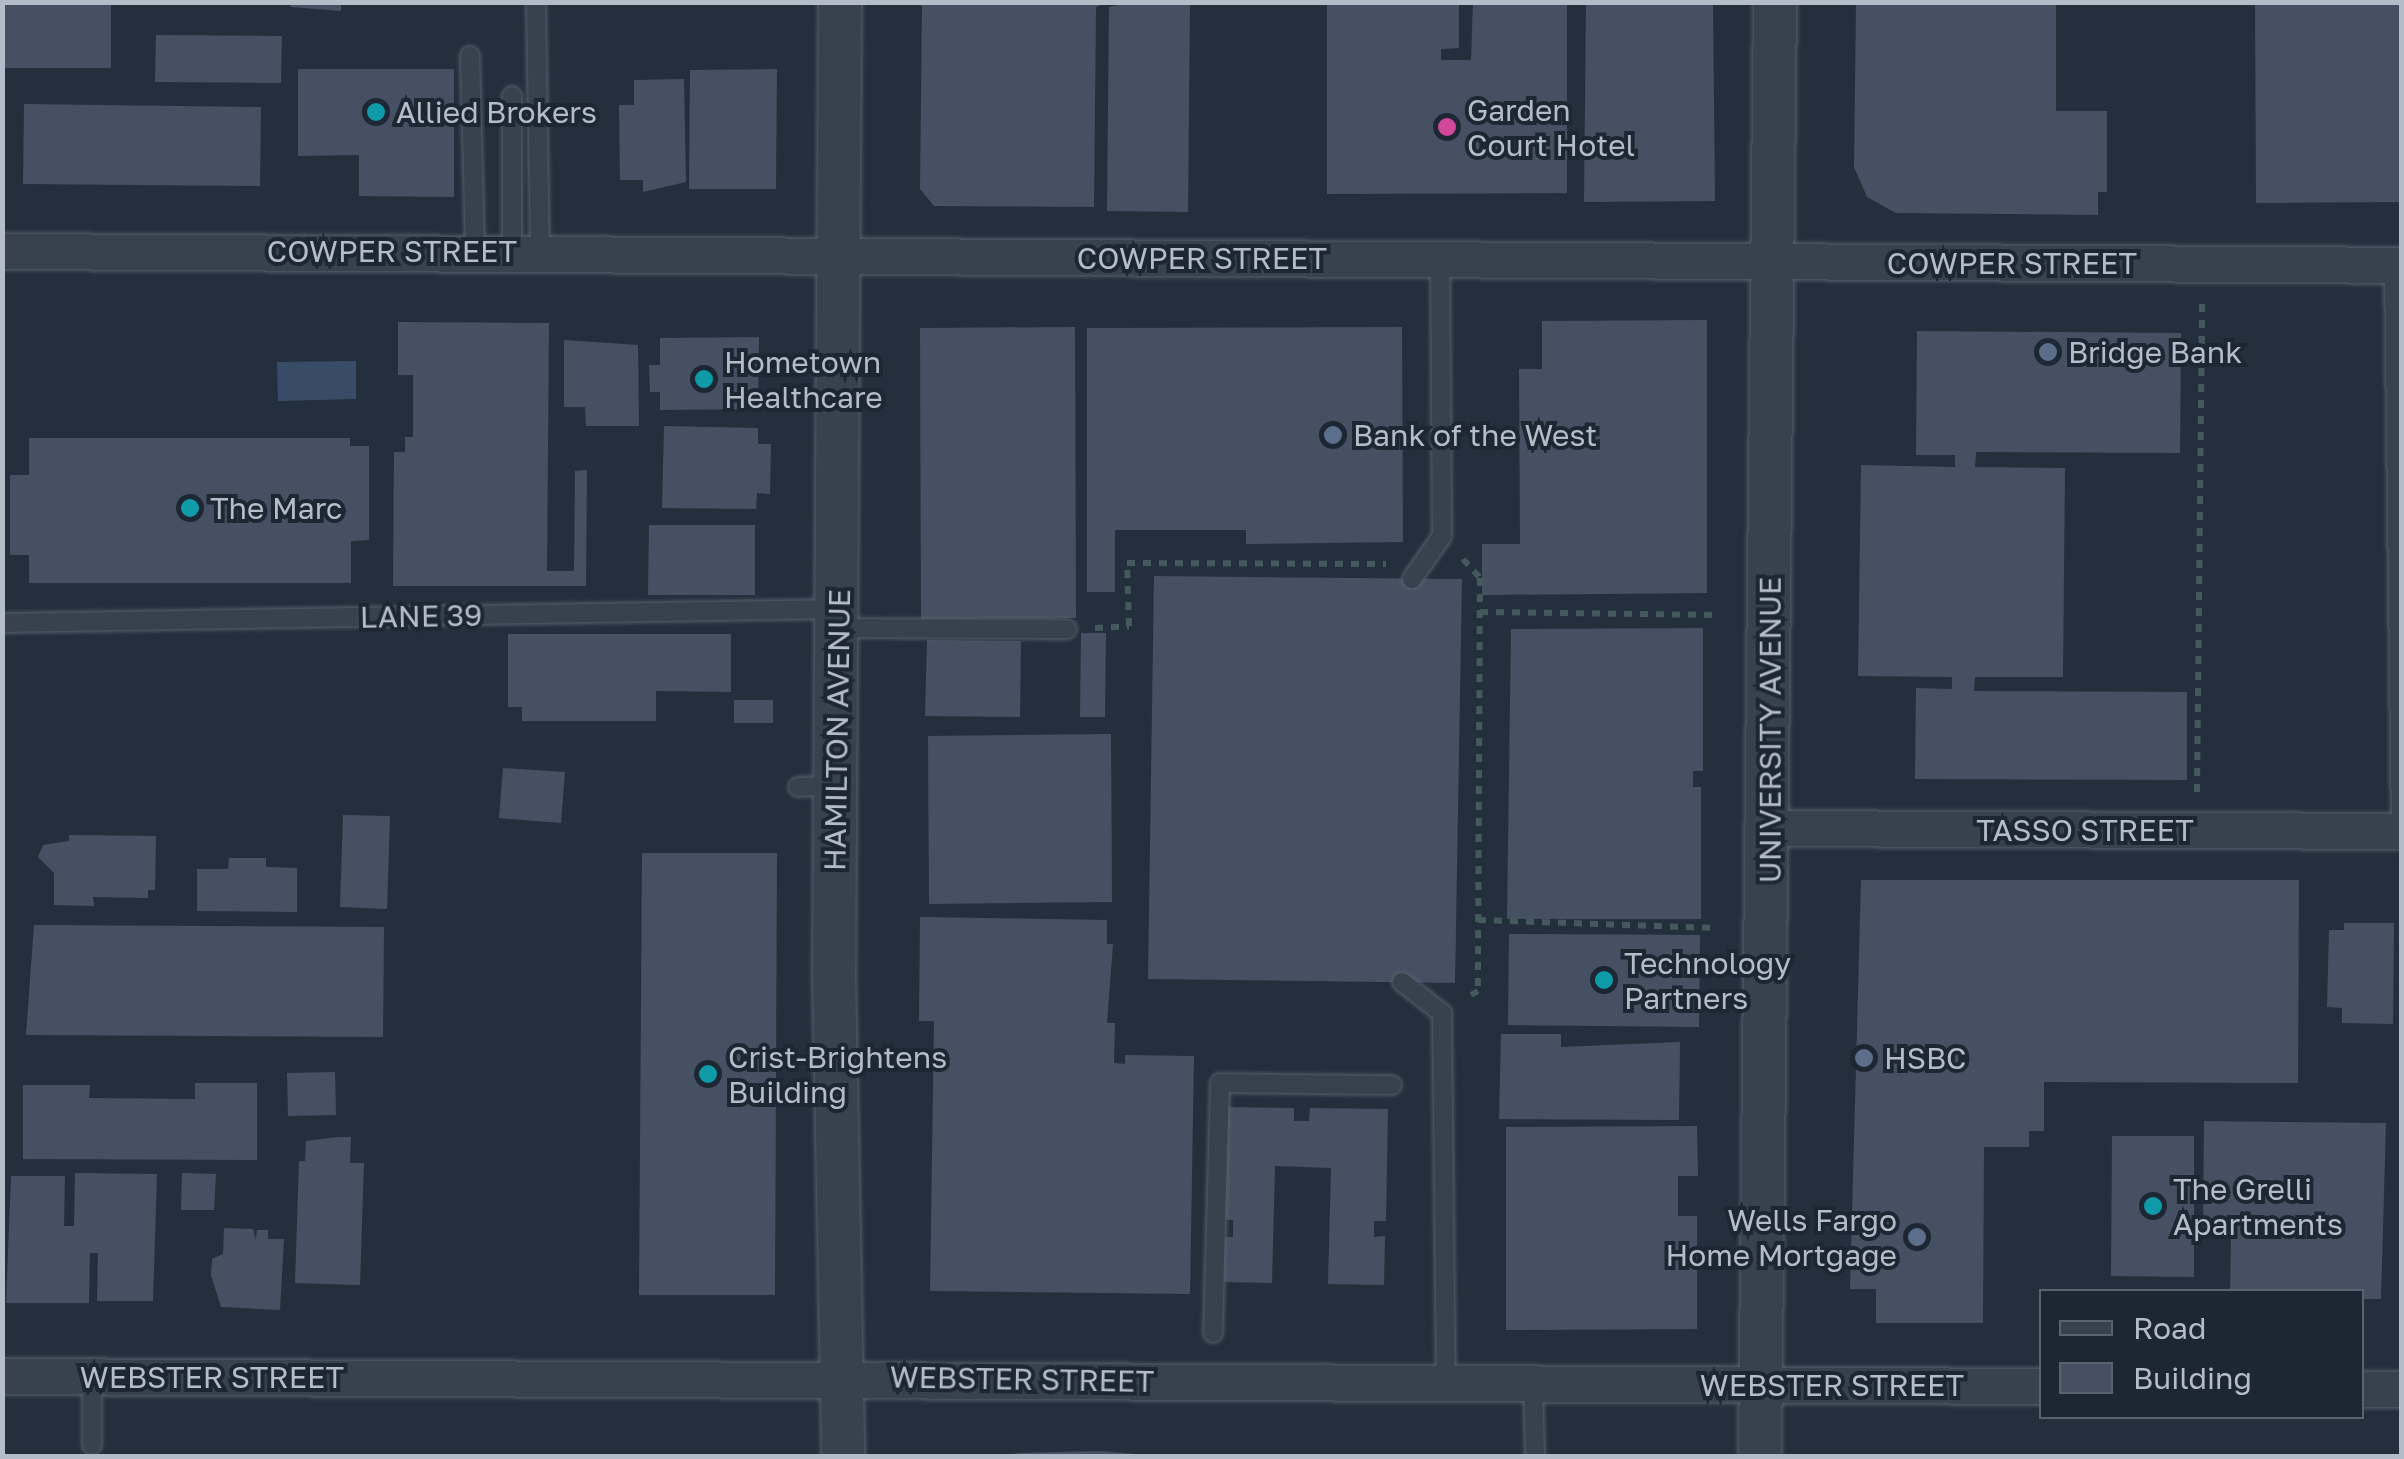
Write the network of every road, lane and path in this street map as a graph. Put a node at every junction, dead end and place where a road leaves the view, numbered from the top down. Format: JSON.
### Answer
{"nodes":[{"id":1,"x":536,"y":2,"type":"edge"},
{"id":2,"x":840,"y":2,"type":"edge"},
{"id":3,"x":1775,"y":2,"type":"edge"},
{"id":4,"x":470,"y":56,"type":"dead end"},
{"id":5,"x":512,"y":96,"type":"dead end"},
{"id":6,"x":2,"y":250,"type":"edge"},
{"id":7,"x":475,"y":252,"type":"junction"},
{"id":8,"x":526,"y":252,"type":"junction"},
{"id":9,"x":838,"y":256,"type":"junction"},
{"id":10,"x":1440,"y":260,"type":"junction"},
{"id":11,"x":1773,"y":262,"type":"junction"},
{"id":12,"x":2203,"y":264,"type":"junction"},
{"id":13,"x":2398,"y":265,"type":"edge"},
{"id":14,"x":1442,"y":536,"type":"junction"},
{"id":15,"x":1468,"y":564,"type":"junction"},
{"id":16,"x":1417,"y":571,"type":"junction"},
{"id":17,"x":1480,"y":612,"type":"junction"},
{"id":18,"x":1718,"y":615,"type":"dead end"},
{"id":19,"x":839,"y":618,"type":"junction"},
{"id":20,"x":2,"y":624,"type":"edge"},
{"id":21,"x":1129,"y":626,"type":"dead end"},
{"id":22,"x":1067,"y":629,"type":"dead end"},
{"id":23,"x":1769,"y":828,"type":"junction"},
{"id":24,"x":2197,"y":830,"type":"junction"},
{"id":25,"x":2401,"y":830,"type":"edge"},
{"id":26,"x":1478,"y":920,"type":"junction"},
{"id":27,"x":1716,"y":928,"type":"dead end"},
{"id":28,"x":1402,"y":982,"type":"dead end"},
{"id":29,"x":1442,"y":1014,"type":"junction"},
{"id":30,"x":1392,"y":1085,"type":"dead end"},
{"id":31,"x":1213,"y":1333,"type":"dead end"},
{"id":32,"x":2,"y":1376,"type":"edge"},
{"id":33,"x":92,"y":1376,"type":"junction"},
{"id":34,"x":842,"y":1379,"type":"junction"},
{"id":35,"x":1446,"y":1383,"type":"junction"},
{"id":36,"x":1533,"y":1384,"type":"junction"},
{"id":37,"x":1761,"y":1384,"type":"junction"},
{"id":38,"x":2039,"y":1386,"type":"edge"},
{"id":39,"x":2364,"y":1389,"type":"edge"},
{"id":40,"x":2402,"y":1389,"type":"edge"},
{"id":41,"x":92,"y":1445,"type":"dead end"},
{"id":42,"x":843,"y":1456,"type":"edge"},
{"id":43,"x":1534,"y":1456,"type":"edge"},
{"id":44,"x":1760,"y":1456,"type":"edge"}],
"edges":[{"from":1,"to":8,"type":"lane"},
{"from":2,"to":9,"type":"street","name":"HAMILTON AVENUE"},
{"from":3,"to":11,"type":"street","name":"UNIVERSITY AVENUE"},
{"from":4,"to":7,"type":"lane"},
{"from":5,"to":8,"type":"lane"},
{"from":6,"to":7,"type":"street","name":"COWPER STREET"},
{"from":7,"to":8,"type":"street","name":"COWPER STREET"},
{"from":8,"to":9,"type":"street","name":"COWPER STREET"},
{"from":9,"to":10,"type":"street","name":"COWPER STREET"},
{"from":9,"to":19,"type":"street","name":"HAMILTON AVENUE"},
{"from":10,"to":11,"type":"street","name":"COWPER STREET"},
{"from":10,"to":14,"type":"lane"},
{"from":11,"to":12,"type":"street","name":"COWPER STREET"},
{"from":11,"to":23,"type":"street","name":"UNIVERSITY AVENUE"},
{"from":12,"to":13,"type":"street","name":"COWPER STREET"},
{"from":12,"to":24,"type":"path"},
{"from":13,"to":25,"type":"lane"},
{"from":14,"to":15,"type":"path"},
{"from":14,"to":16,"type":"lane"},
{"from":15,"to":16,"type":"path"},
{"from":15,"to":17,"type":"path"},
{"from":16,"to":21,"type":"path"},
{"from":17,"to":18,"type":"path"},
{"from":17,"to":26,"type":"path"},
{"from":19,"to":20,"type":"lane","name":"LANE 39"},
{"from":19,"to":22,"type":"lane","name":"LANE 39"},
{"from":19,"to":34,"type":"street","name":"HAMILTON AVENUE"},
{"from":23,"to":24,"type":"street","name":"TASSO STREET"},
{"from":23,"to":37,"type":"street","name":"UNIVERSITY AVENUE"},
{"from":24,"to":25,"type":"street","name":"TASSO STREET"},
{"from":26,"to":27,"type":"path"},
{"from":26,"to":29,"type":"path"},
{"from":28,"to":29,"type":"lane"},
{"from":29,"to":35,"type":"lane"},
{"from":30,"to":31,"type":"lane"},
{"from":32,"to":33,"type":"street","name":"WEBSTER STREET"},
{"from":33,"to":34,"type":"street","name":"WEBSTER STREET"},
{"from":33,"to":41,"type":"lane"},
{"from":34,"to":35,"type":"street","name":"WEBSTER STREET"},
{"from":34,"to":42,"type":"street","name":"HAMILTON AVENUE"},
{"from":35,"to":36,"type":"street","name":"WEBSTER STREET"},
{"from":36,"to":37,"type":"street","name":"WEBSTER STREET"},
{"from":36,"to":43,"type":"lane"},
{"from":37,"to":38,"type":"street","name":"WEBSTER STREET"},
{"from":37,"to":44,"type":"street","name":"UNIVERSITY AVENUE"},
{"from":39,"to":40,"type":"street"}]}
